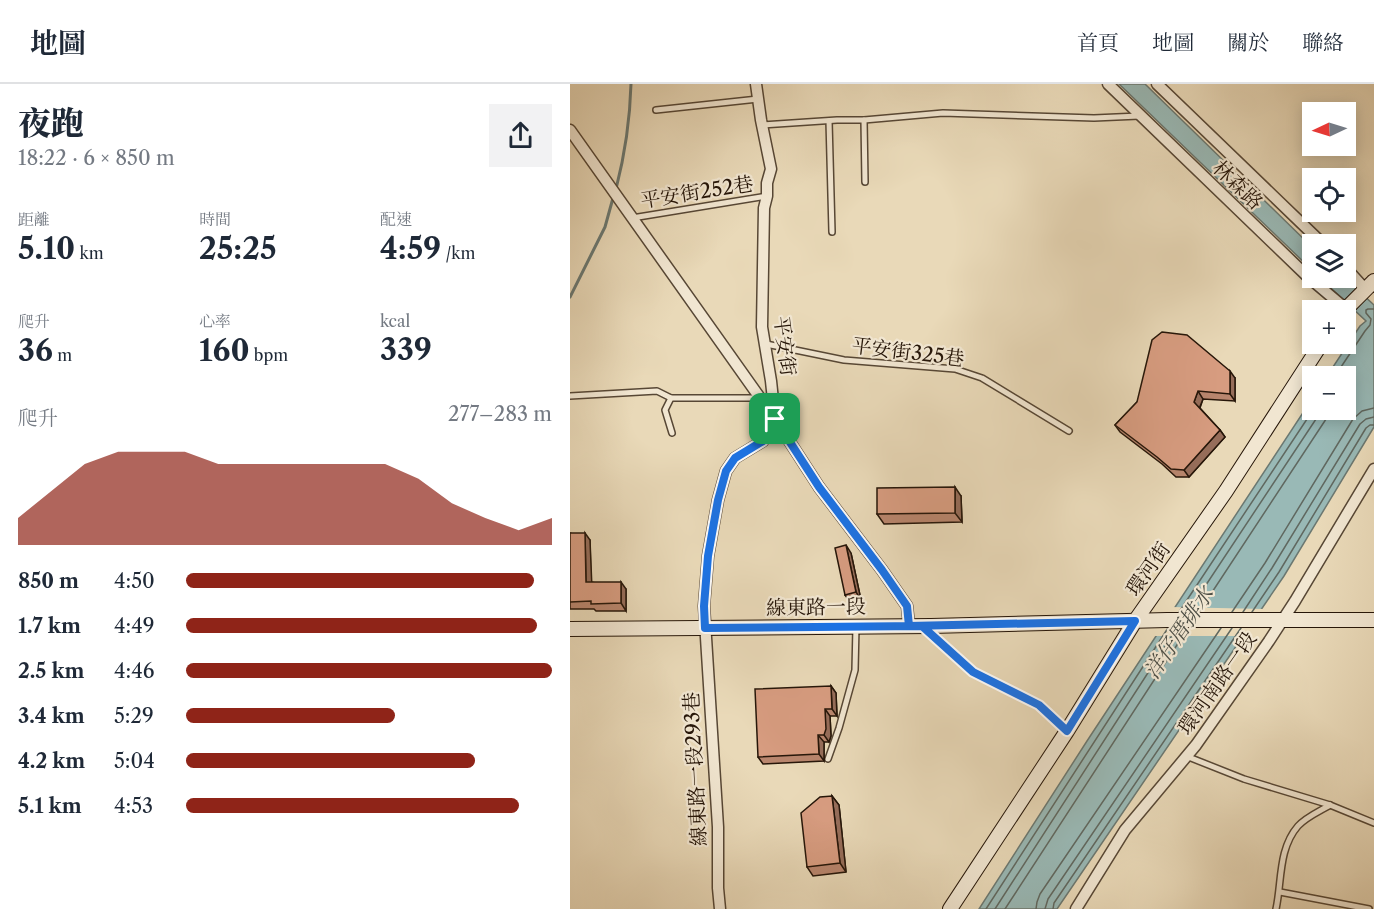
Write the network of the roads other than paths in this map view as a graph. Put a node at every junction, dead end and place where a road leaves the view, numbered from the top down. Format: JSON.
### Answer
{"nodes":[{"id":1,"x":756,"y":84,"type":"edge"},
{"id":2,"x":1108,"y":84,"type":"edge"},
{"id":3,"x":1158,"y":84,"type":"edge"},
{"id":4,"x":758,"y":99,"type":"junction"},
{"id":5,"x":656,"y":110,"type":"dead end"},
{"id":6,"x":1140,"y":116,"type":"junction"},
{"id":7,"x":864,"y":120,"type":"junction"},
{"id":8,"x":829,"y":121,"type":"junction"},
{"id":9,"x":762,"y":125,"type":"junction"},
{"id":10,"x":570,"y":130,"type":"edge"},
{"id":11,"x":865,"y":182,"type":"dead end"},
{"id":12,"x":767,"y":196,"type":"junction"},
{"id":13,"x":632,"y":218,"type":"junction"},
{"id":14,"x":832,"y":232,"type":"dead end"},
{"id":15,"x":1313,"y":234,"type":"edge"},
{"id":16,"x":1356,"y":275,"type":"edge"},
{"id":17,"x":1370,"y":285,"type":"edge"},
{"id":18,"x":1334,"y":300,"type":"edge"},
{"id":19,"x":1355,"y":300,"type":"edge"},
{"id":20,"x":766,"y":344,"type":"junction"},
{"id":21,"x":1315,"y":354,"type":"edge"},
{"id":22,"x":570,"y":396,"type":"edge"},
{"id":23,"x":671,"y":398,"type":"junction"},
{"id":24,"x":760,"y":398,"type":"junction"},
{"id":25,"x":775,"y":419,"type":"junction"},
{"id":26,"x":1069,"y":431,"type":"dead end"},
{"id":27,"x":672,"y":433,"type":"dead end"},
{"id":28,"x":1374,"y":469,"type":"edge"},
{"id":29,"x":1282,"y":619,"type":"junction"},
{"id":30,"x":1374,"y":620,"type":"edge"},
{"id":31,"x":1135,"y":621,"type":"junction"},
{"id":32,"x":856,"y":626,"type":"junction"},
{"id":33,"x":916,"y":626,"type":"junction"},
{"id":34,"x":705,"y":628,"type":"junction"},
{"id":35,"x":570,"y":629,"type":"edge"},
{"id":36,"x":1067,"y":731,"type":"junction"},
{"id":37,"x":1186,"y":756,"type":"junction"},
{"id":38,"x":828,"y":759,"type":"dead end"},
{"id":39,"x":1330,"y":805,"type":"junction"},
{"id":40,"x":1374,"y":823,"type":"edge"},
{"id":41,"x":1280,"y":891,"type":"junction"},
{"id":42,"x":720,"y":909,"type":"edge"},
{"id":43,"x":950,"y":909,"type":"edge"},
{"id":44,"x":1077,"y":909,"type":"edge"},
{"id":45,"x":1276,"y":909,"type":"edge"},
{"id":46,"x":1369,"y":909,"type":"edge"}],
"edges":[{"from":1,"to":4,"type":"street","name":"平安街"},
{"from":2,"to":6,"type":"street","name":"林森路"},
{"from":3,"to":15,"type":"street","name":"林森路"},
{"from":4,"to":5,"type":"lane"},
{"from":4,"to":9,"type":"street","name":"平安街"},
{"from":6,"to":7,"type":"lane"},
{"from":6,"to":18,"type":"street","name":"林森路"},
{"from":7,"to":8,"type":"lane"},
{"from":7,"to":11,"type":"lane"},
{"from":8,"to":9,"type":"lane"},
{"from":8,"to":14,"type":"lane"},
{"from":9,"to":12,"type":"street","name":"平安街"},
{"from":10,"to":13,"type":"street"},
{"from":12,"to":13,"type":"lane","name":"平安街252巷"},
{"from":12,"to":20,"type":"street","name":"平安街"},
{"from":13,"to":24,"type":"street"},
{"from":16,"to":17,"type":"street"},
{"from":17,"to":19,"type":"main road"},
{"from":20,"to":25,"type":"street","name":"平安街"},
{"from":20,"to":26,"type":"lane","name":"平安街325巷"},
{"from":21,"to":31,"type":"main road","name":"環河街"},
{"from":22,"to":23,"type":"lane"},
{"from":23,"to":24,"type":"lane"},
{"from":23,"to":27,"type":"lane"},
{"from":24,"to":25,"type":"street"},
{"from":25,"to":33,"type":"street"},
{"from":25,"to":34,"type":"street"},
{"from":28,"to":29,"type":"street","name":"環河南路一段"},
{"from":29,"to":30,"type":"main road"},
{"from":29,"to":31,"type":"main road","name":"線東路一段"},
{"from":29,"to":37,"type":"street","name":"環河南路一段"},
{"from":31,"to":33,"type":"main road","name":"線東路一段"},
{"from":31,"to":36,"type":"main road","name":"環河街"},
{"from":32,"to":33,"type":"main road","name":"線東路一段"},
{"from":32,"to":34,"type":"main road","name":"線東路一段"},
{"from":32,"to":38,"type":"lane"},
{"from":33,"to":36,"type":"lane"},
{"from":34,"to":35,"type":"main road","name":"線東路一段"},
{"from":34,"to":42,"type":"street","name":"線東路一段293巷"},
{"from":36,"to":43,"type":"main road","name":"環河街"},
{"from":37,"to":39,"type":"lane"},
{"from":37,"to":44,"type":"street","name":"環河南路一段"},
{"from":39,"to":40,"type":"lane"},
{"from":39,"to":41,"type":"lane"},
{"from":41,"to":45,"type":"lane"},
{"from":41,"to":46,"type":"lane"}]}
